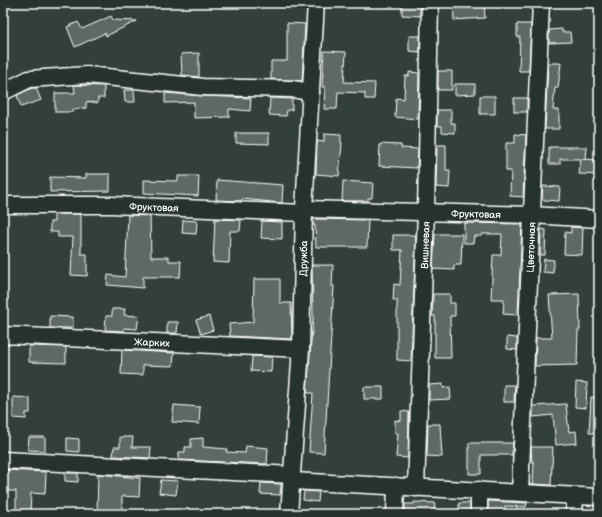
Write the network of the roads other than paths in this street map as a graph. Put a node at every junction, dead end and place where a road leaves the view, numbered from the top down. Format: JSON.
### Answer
{"nodes":[{"id":1,"x":316,"y":3,"type":"edge"},
{"id":2,"x":430,"y":3,"type":"edge"},
{"id":3,"x":541,"y":3,"type":"edge"},
{"id":4,"x":3,"y":92,"type":"edge"},
{"id":5,"x":311,"y":92,"type":"junction"},
{"id":6,"x":3,"y":205,"type":"edge"},
{"id":7,"x":304,"y":211,"type":"junction"},
{"id":8,"x":426,"y":212,"type":"junction"},
{"id":9,"x":531,"y":215,"type":"junction"},
{"id":10,"x":599,"y":219,"type":"edge"},
{"id":11,"x":3,"y":335,"type":"edge"},
{"id":12,"x":301,"y":349,"type":"junction"},
{"id":13,"x":3,"y":460,"type":"edge"},
{"id":14,"x":292,"y":478,"type":"junction"},
{"id":15,"x":396,"y":486,"type":"junction"},
{"id":16,"x":416,"y":488,"type":"junction"},
{"id":17,"x":479,"y":490,"type":"junction"},
{"id":18,"x":520,"y":492,"type":"junction"},
{"id":19,"x":575,"y":496,"type":"junction"},
{"id":20,"x":599,"y":497,"type":"edge"},
{"id":21,"x":290,"y":514,"type":"edge"},
{"id":22,"x":395,"y":514,"type":"edge"},
{"id":23,"x":479,"y":514,"type":"edge"},
{"id":24,"x":574,"y":514,"type":"edge"}],
"edges":[{"from":1,"to":5,"type":"street","name":"Дружба"},
{"from":2,"to":8,"type":"street","name":"Вишневая"},
{"from":3,"to":9,"type":"street","name":"Цветочная"},
{"from":4,"to":5,"type":"street"},
{"from":5,"to":7,"type":"street","name":"Дружба"},
{"from":6,"to":7,"type":"street","name":"Фруктовая"},
{"from":7,"to":8,"type":"street","name":"Фруктовая"},
{"from":7,"to":12,"type":"street","name":"Дружба"},
{"from":8,"to":9,"type":"street","name":"Фруктовая"},
{"from":8,"to":16,"type":"street","name":"Вишневая"},
{"from":9,"to":10,"type":"street","name":"Фруктовая"},
{"from":9,"to":18,"type":"street","name":"Цветочная"},
{"from":11,"to":12,"type":"street","name":"Жарких"},
{"from":12,"to":14,"type":"street","name":"Дружба"},
{"from":13,"to":14,"type":"street"},
{"from":14,"to":15,"type":"street"},
{"from":14,"to":21,"type":"street","name":"Дружба"},
{"from":15,"to":16,"type":"street"},
{"from":15,"to":22,"type":"street"},
{"from":16,"to":17,"type":"street"},
{"from":17,"to":18,"type":"street"},
{"from":17,"to":23,"type":"street"},
{"from":18,"to":19,"type":"street"},
{"from":19,"to":20,"type":"street"},
{"from":19,"to":24,"type":"street"}]}
